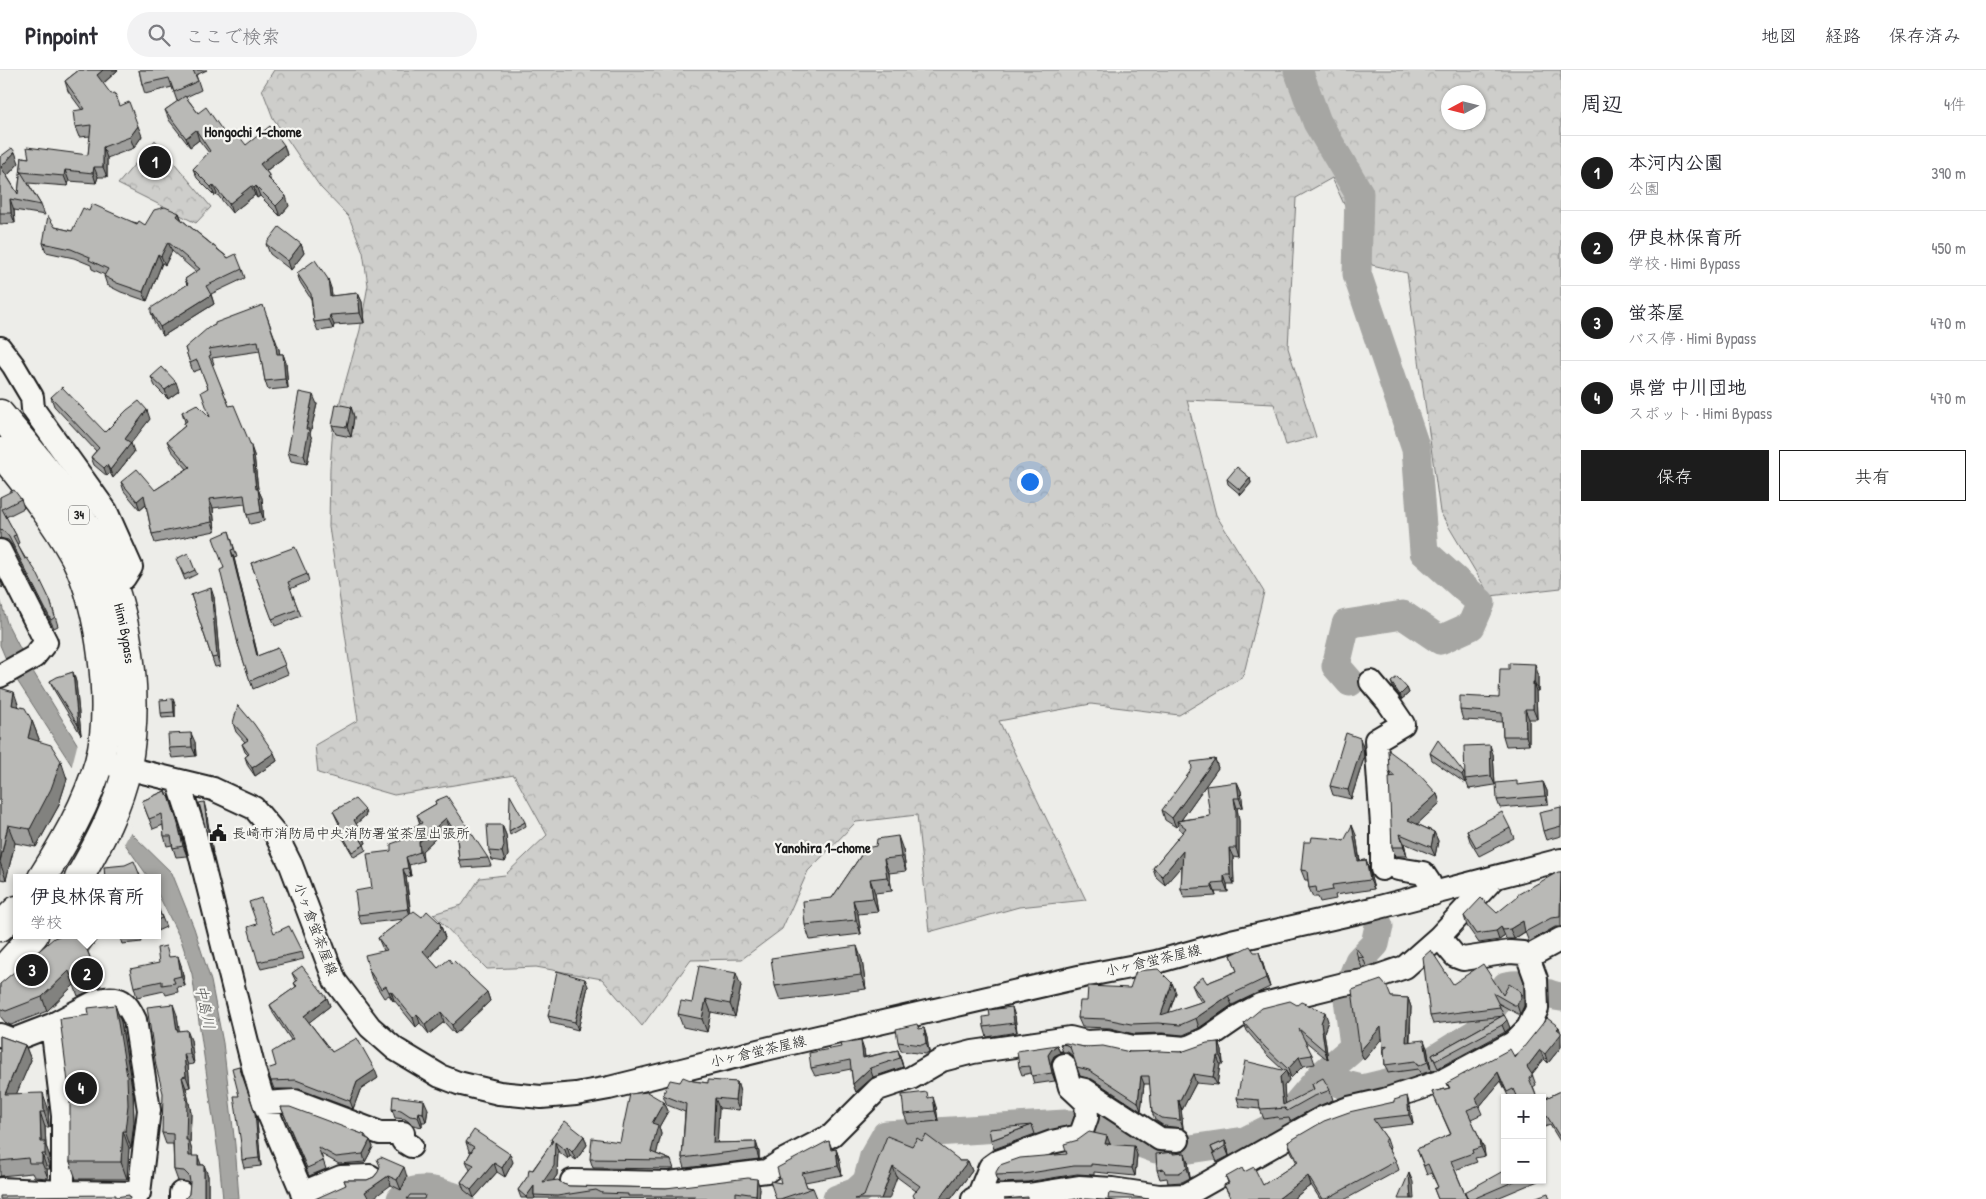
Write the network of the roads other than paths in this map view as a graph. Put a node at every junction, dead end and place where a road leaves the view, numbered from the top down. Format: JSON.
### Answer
{"nodes":[{"id":1,"x":0,"y":348,"type":"edge"},
{"id":2,"x":0,"y":414,"type":"edge"},
{"id":3,"x":0,"y":452,"type":"edge"},
{"id":4,"x":0,"y":551,"type":"edge"},
{"id":5,"x":100,"y":587,"type":"junction"},
{"id":6,"x":2,"y":674,"type":"edge"},
{"id":7,"x":1371,"y":682,"type":"dead end"},
{"id":8,"x":99,"y":761,"type":"junction"},
{"id":9,"x":126,"y":768,"type":"junction"},
{"id":10,"x":178,"y":781,"type":"junction"},
{"id":11,"x":1561,"y":860,"type":"edge"},
{"id":12,"x":44,"y":874,"type":"edge"},
{"id":13,"x":81,"y":874,"type":"edge"},
{"id":14,"x":1493,"y":879,"type":"junction"},
{"id":15,"x":1433,"y":894,"type":"junction"},
{"id":16,"x":13,"y":914,"type":"edge"},
{"id":17,"x":0,"y":927,"type":"edge"},
{"id":18,"x":1439,"y":937,"type":"junction"},
{"id":19,"x":30,"y":939,"type":"edge"},
{"id":20,"x":1561,"y":939,"type":"edge"},
{"id":21,"x":1528,"y":957,"type":"junction"},
{"id":22,"x":0,"y":973,"type":"edge"},
{"id":23,"x":52,"y":1026,"type":"junction"},
{"id":24,"x":0,"y":1035,"type":"edge"},
{"id":25,"x":1064,"y":1065,"type":"dead end"},
{"id":26,"x":1070,"y":1087,"type":"junction"},
{"id":27,"x":264,"y":1103,"type":"junction"},
{"id":28,"x":1178,"y":1140,"type":"dead end"},
{"id":29,"x":410,"y":1146,"type":"dead end"},
{"id":30,"x":370,"y":1176,"type":"edge"},
{"id":31,"x":572,"y":1181,"type":"dead end"},
{"id":32,"x":0,"y":1189,"type":"edge"},
{"id":33,"x":63,"y":1192,"type":"junction"},
{"id":34,"x":304,"y":1196,"type":"edge"},
{"id":35,"x":1185,"y":1197,"type":"edge"},
{"id":36,"x":976,"y":1198,"type":"edge"}],
"edges":[{"from":1,"to":5,"type":"street"},
{"from":2,"to":5,"type":"highway","name":"Himi Bypass","number":"34"},
{"from":3,"to":5,"type":"highway","name":"Himi Bypass","number":"34"},
{"from":4,"to":6,"type":"street"},
{"from":5,"to":8,"type":"highway","name":"Himi Bypass","number":"34"},
{"from":5,"to":9,"type":"highway","name":"Himi Bypass","number":"34"},
{"from":7,"to":15,"type":"street"},
{"from":8,"to":9,"type":"street","name":"小ヶ倉蛍茶屋線"},
{"from":8,"to":12,"type":"highway","name":"Himi Bypass","number":"34"},
{"from":9,"to":10,"type":"street","name":"小ヶ倉蛍茶屋線"},
{"from":9,"to":13,"type":"highway","name":"Himi Bypass","number":"34"},
{"from":10,"to":15,"type":"street","name":"小ヶ倉蛍茶屋線"},
{"from":10,"to":27,"type":"street"},
{"from":11,"to":14,"type":"street","name":"小ヶ倉蛍茶屋線"},
{"from":14,"to":15,"type":"street","name":"小ヶ倉蛍茶屋線"},
{"from":14,"to":18,"type":"street"},
{"from":16,"to":17,"type":"highway"},
{"from":18,"to":21,"type":"street"},
{"from":18,"to":31,"type":"street"},
{"from":19,"to":22,"type":"highway"},
{"from":20,"to":21,"type":"street"},
{"from":21,"to":35,"type":"street"},
{"from":23,"to":24,"type":"street"},
{"from":23,"to":33,"type":"street"},
{"from":23,"to":33,"type":"street"},
{"from":25,"to":26,"type":"street"},
{"from":26,"to":28,"type":"street"},
{"from":26,"to":36,"type":"street"},
{"from":27,"to":29,"type":"street"},
{"from":27,"to":34,"type":"street"},
{"from":30,"to":34,"type":"street"},
{"from":32,"to":33,"type":"street"},
{"from":35,"to":36,"type":"street"}]}
